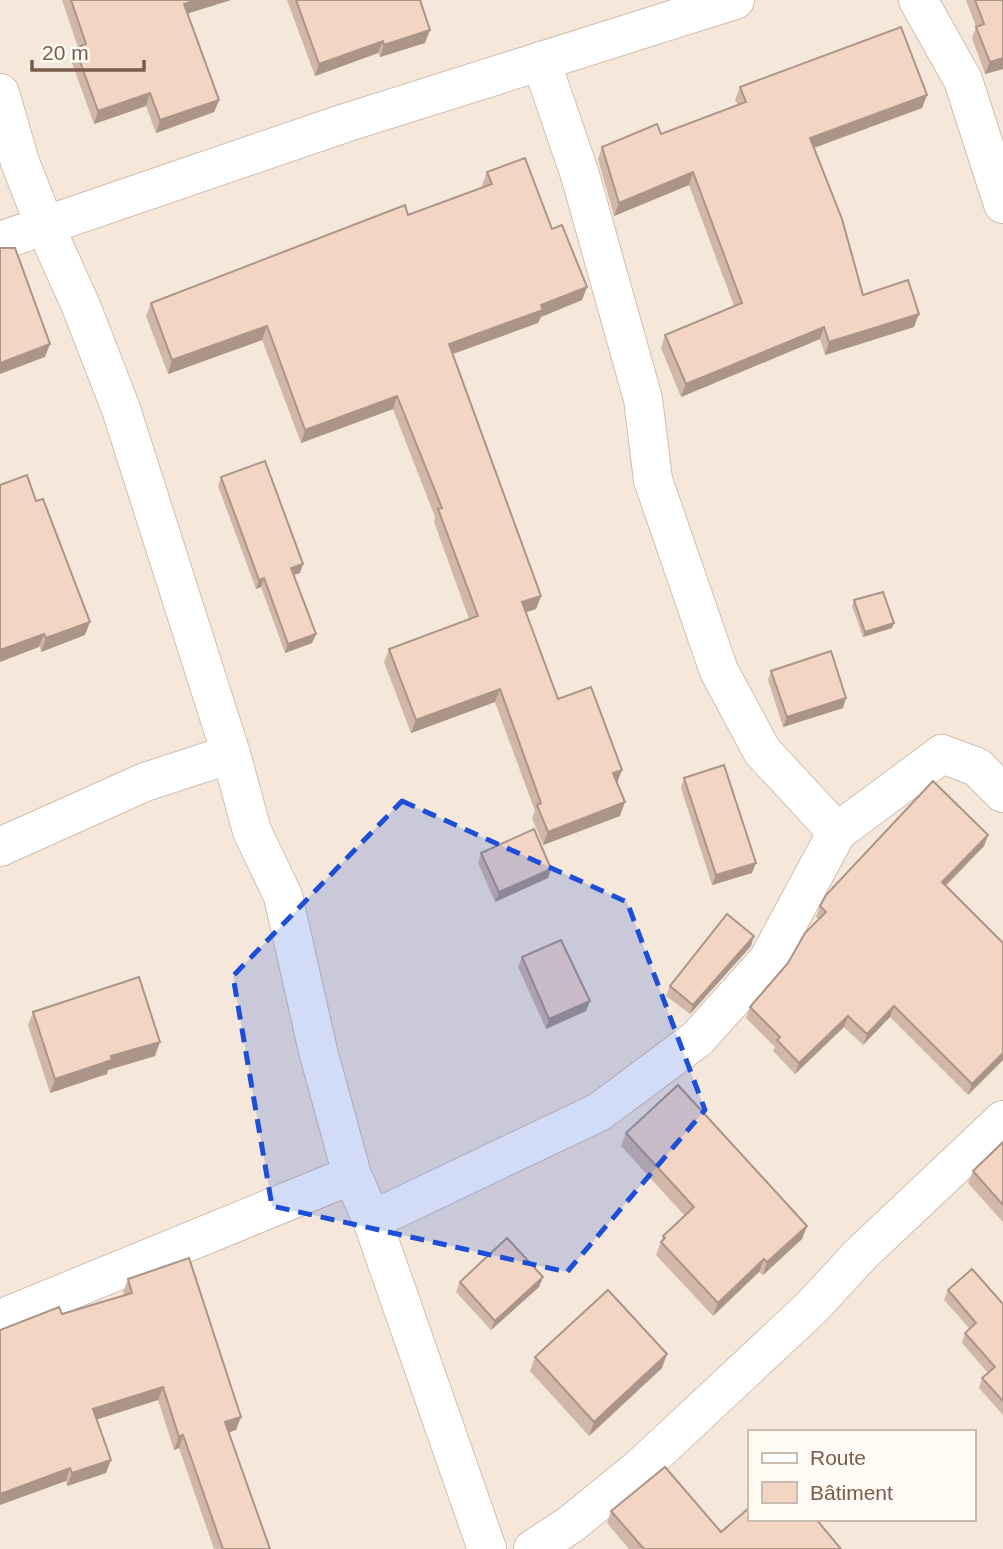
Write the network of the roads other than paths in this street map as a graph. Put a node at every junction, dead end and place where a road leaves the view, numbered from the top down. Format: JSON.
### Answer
{"nodes":[{"id":1,"x":735,"y":0,"type":"edge"},
{"id":2,"x":918,"y":0,"type":"edge"},
{"id":3,"x":541,"y":61,"type":"junction"},
{"id":4,"x":0,"y":93,"type":"edge"},
{"id":5,"x":1003,"y":204,"type":"edge"},
{"id":6,"x":45,"y":226,"type":"junction"},
{"id":7,"x":0,"y":241,"type":"edge"},
{"id":8,"x":231,"y":754,"type":"junction"},
{"id":9,"x":1003,"y":793,"type":"edge"},
{"id":10,"x":837,"y":832,"type":"junction"},
{"id":11,"x":0,"y":847,"type":"edge"},
{"id":12,"x":1003,"y":1120,"type":"edge"},
{"id":13,"x":352,"y":1175,"type":"junction"},
{"id":14,"x":372,"y":1220,"type":"junction"},
{"id":15,"x":0,"y":1319,"type":"edge"},
{"id":16,"x":487,"y":1549,"type":"edge"},
{"id":17,"x":533,"y":1549,"type":"edge"}],
"edges":[{"from":1,"to":3,"type":"street"},
{"from":2,"to":5,"type":"street"},
{"from":3,"to":6,"type":"street"},
{"from":3,"to":10,"type":"street"},
{"from":4,"to":6,"type":"street"},
{"from":6,"to":7,"type":"street"},
{"from":6,"to":8,"type":"street"},
{"from":8,"to":11,"type":"street"},
{"from":8,"to":13,"type":"street"},
{"from":9,"to":10,"type":"street"},
{"from":10,"to":14,"type":"street"},
{"from":12,"to":17,"type":"street"},
{"from":13,"to":14,"type":"street"},
{"from":13,"to":15,"type":"street"},
{"from":14,"to":16,"type":"street"}]}
